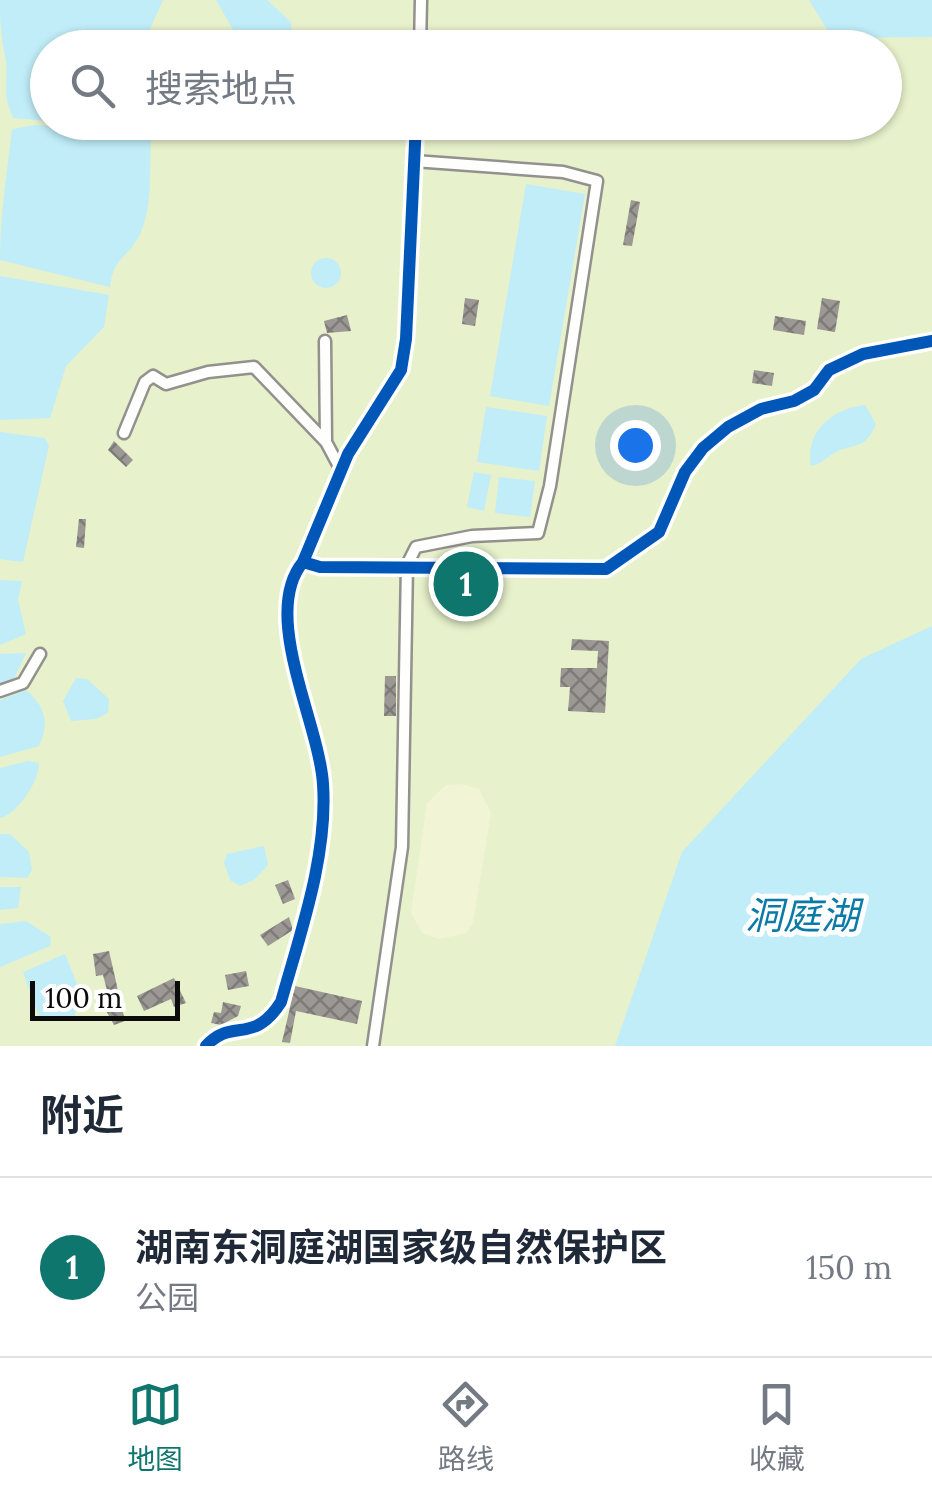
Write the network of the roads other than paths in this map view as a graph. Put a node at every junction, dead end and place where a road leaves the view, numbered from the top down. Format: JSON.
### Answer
{"nodes":[{"id":1,"x":421,"y":0,"type":"edge"},
{"id":2,"x":420,"y":30,"type":"edge"},
{"id":3,"x":415,"y":140,"type":"edge"},
{"id":4,"x":414,"y":161,"type":"junction"},
{"id":5,"x":325,"y":341,"type":"dead end"},
{"id":6,"x":932,"y":341,"type":"edge"},
{"id":7,"x":124,"y":433,"type":"dead end"},
{"id":8,"x":326,"y":442,"type":"junction"},
{"id":9,"x":341,"y":470,"type":"junction"},
{"id":10,"x":303,"y":562,"type":"junction"},
{"id":11,"x":407,"y":566,"type":"junction"},
{"id":12,"x":40,"y":654,"type":"dead end"},
{"id":13,"x":0,"y":692,"type":"edge"},
{"id":14,"x":206,"y":1046,"type":"edge"},
{"id":15,"x":373,"y":1046,"type":"edge"}],
"edges":[{"from":1,"to":2,"type":"street"},
{"from":3,"to":4,"type":"street"},
{"from":4,"to":9,"type":"street"},
{"from":4,"to":11,"type":"street"},
{"from":5,"to":8,"type":"street"},
{"from":6,"to":11,"type":"street"},
{"from":7,"to":8,"type":"street"},
{"from":8,"to":9,"type":"street"},
{"from":9,"to":10,"type":"street"},
{"from":10,"to":11,"type":"street"},
{"from":10,"to":14,"type":"street"},
{"from":11,"to":15,"type":"street"},
{"from":12,"to":13,"type":"street"}]}
